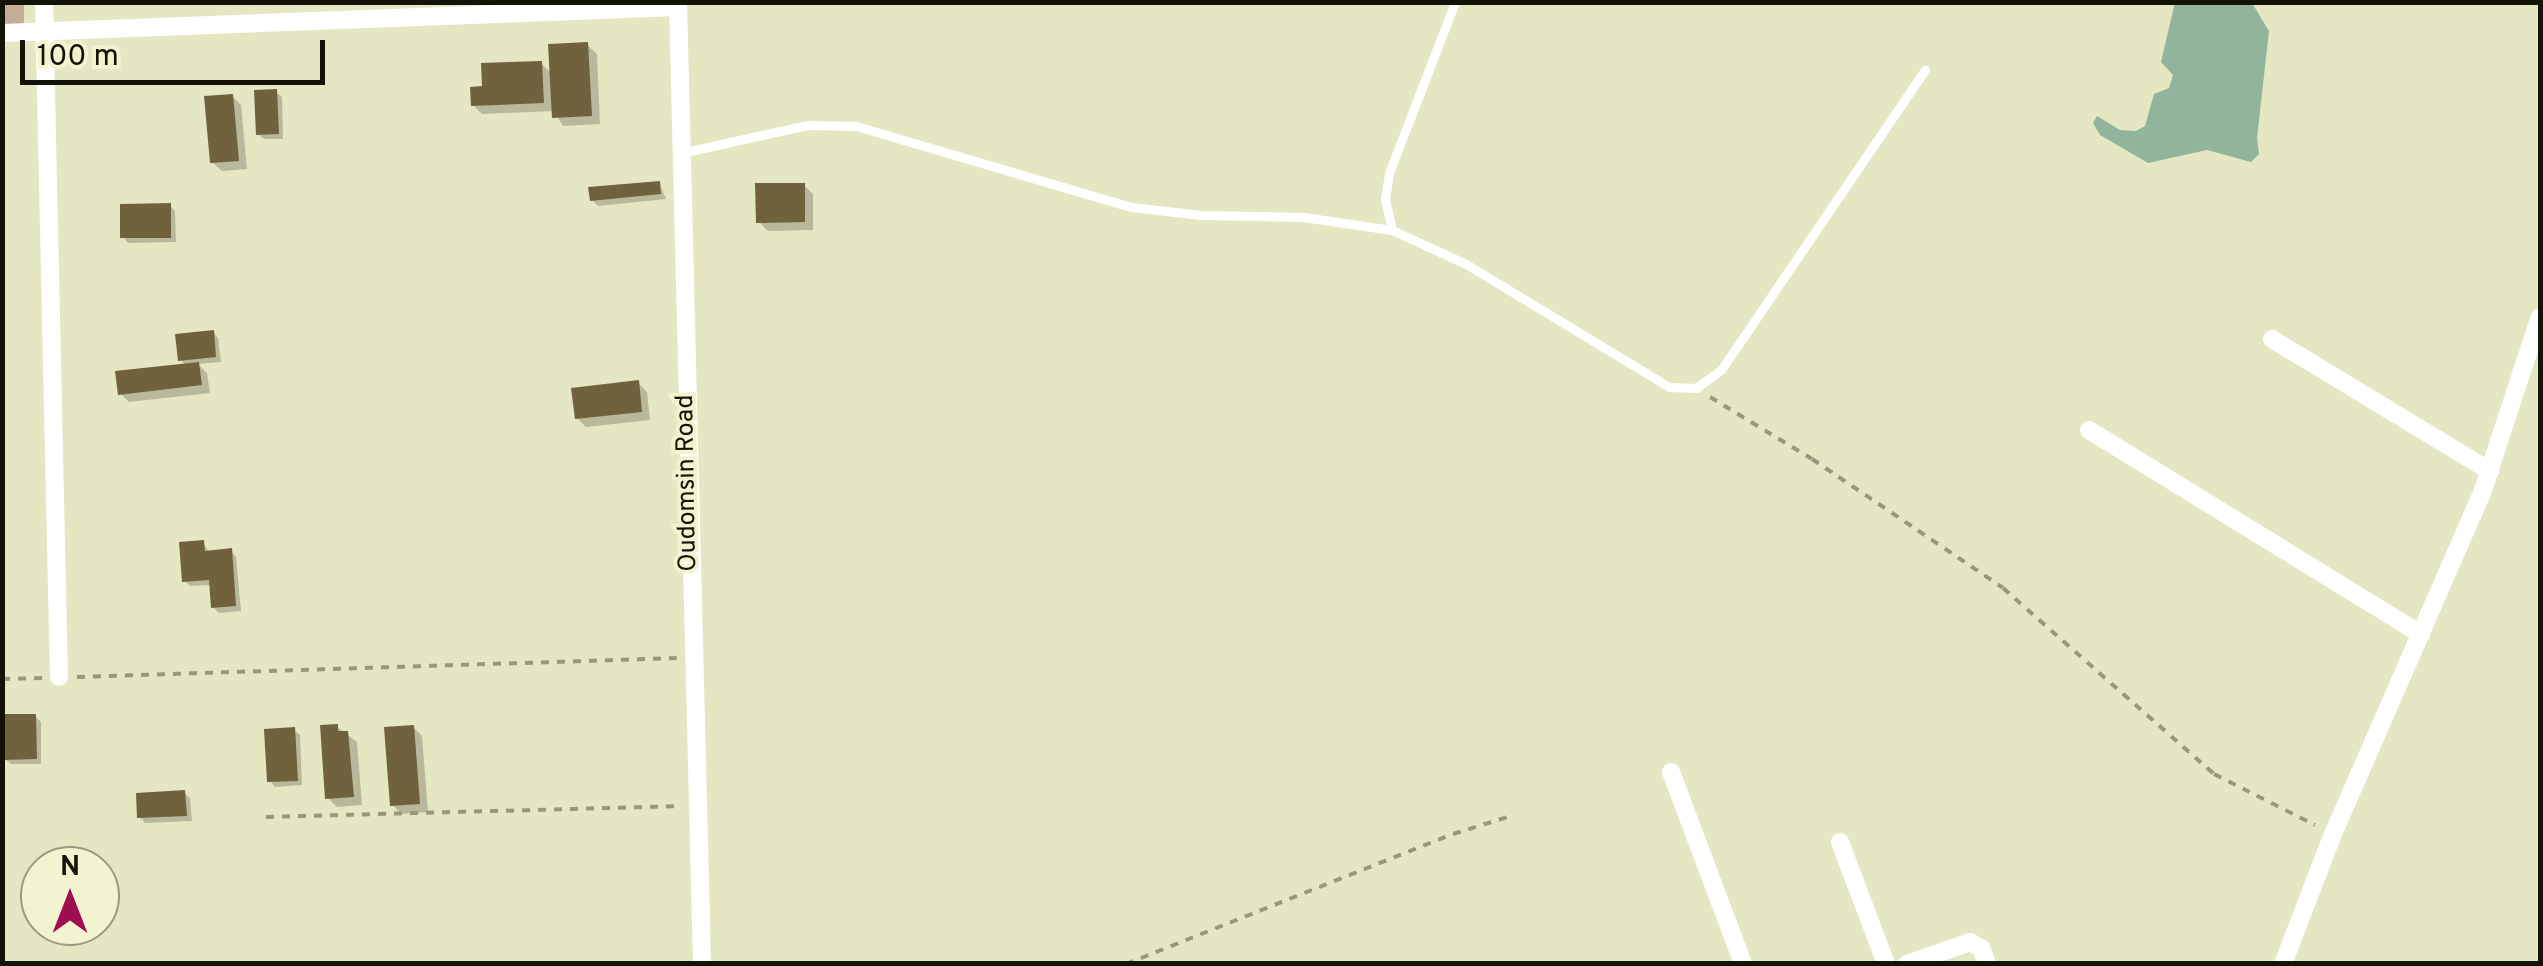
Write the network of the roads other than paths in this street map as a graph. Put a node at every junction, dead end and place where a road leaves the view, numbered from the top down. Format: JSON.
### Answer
{"nodes":[{"id":1,"x":44,"y":2,"type":"edge"},
{"id":2,"x":1455,"y":2,"type":"edge"},
{"id":3,"x":678,"y":4,"type":"edge"},
{"id":4,"x":2,"y":33,"type":"edge"},
{"id":5,"x":45,"y":33,"type":"junction"},
{"id":6,"x":1925,"y":70,"type":"dead end"},
{"id":7,"x":681,"y":153,"type":"junction"},
{"id":8,"x":1392,"y":230,"type":"junction"},
{"id":9,"x":2540,"y":317,"type":"edge"},
{"id":10,"x":2272,"y":339,"type":"dead end"},
{"id":11,"x":2089,"y":430,"type":"dead end"},
{"id":12,"x":2490,"y":471,"type":"junction"},
{"id":13,"x":2421,"y":634,"type":"junction"},
{"id":14,"x":59,"y":677,"type":"road end"},
{"id":15,"x":1671,"y":772,"type":"dead end"},
{"id":16,"x":1840,"y":842,"type":"dead end"},
{"id":17,"x":702,"y":964,"type":"edge"},
{"id":18,"x":1743,"y":964,"type":"edge"},
{"id":19,"x":1886,"y":964,"type":"edge"},
{"id":20,"x":1907,"y":964,"type":"edge"},
{"id":21,"x":1988,"y":964,"type":"edge"},
{"id":22,"x":2283,"y":964,"type":"edge"}],
"edges":[{"from":1,"to":5,"type":"street"},
{"from":2,"to":8,"type":"lane"},
{"from":3,"to":5,"type":"street"},
{"from":3,"to":7,"type":"street","name":"Oudomsin Road"},
{"from":4,"to":5,"type":"street"},
{"from":5,"to":14,"type":"street"},
{"from":6,"to":8,"type":"lane"},
{"from":7,"to":8,"type":"lane"},
{"from":7,"to":17,"type":"street","name":"Oudomsin Road"},
{"from":9,"to":12,"type":"street"},
{"from":10,"to":12,"type":"street"},
{"from":11,"to":13,"type":"street"},
{"from":12,"to":13,"type":"street"},
{"from":13,"to":22,"type":"street"},
{"from":15,"to":18,"type":"street"},
{"from":16,"to":19,"type":"street"},
{"from":20,"to":21,"type":"street"}]}
